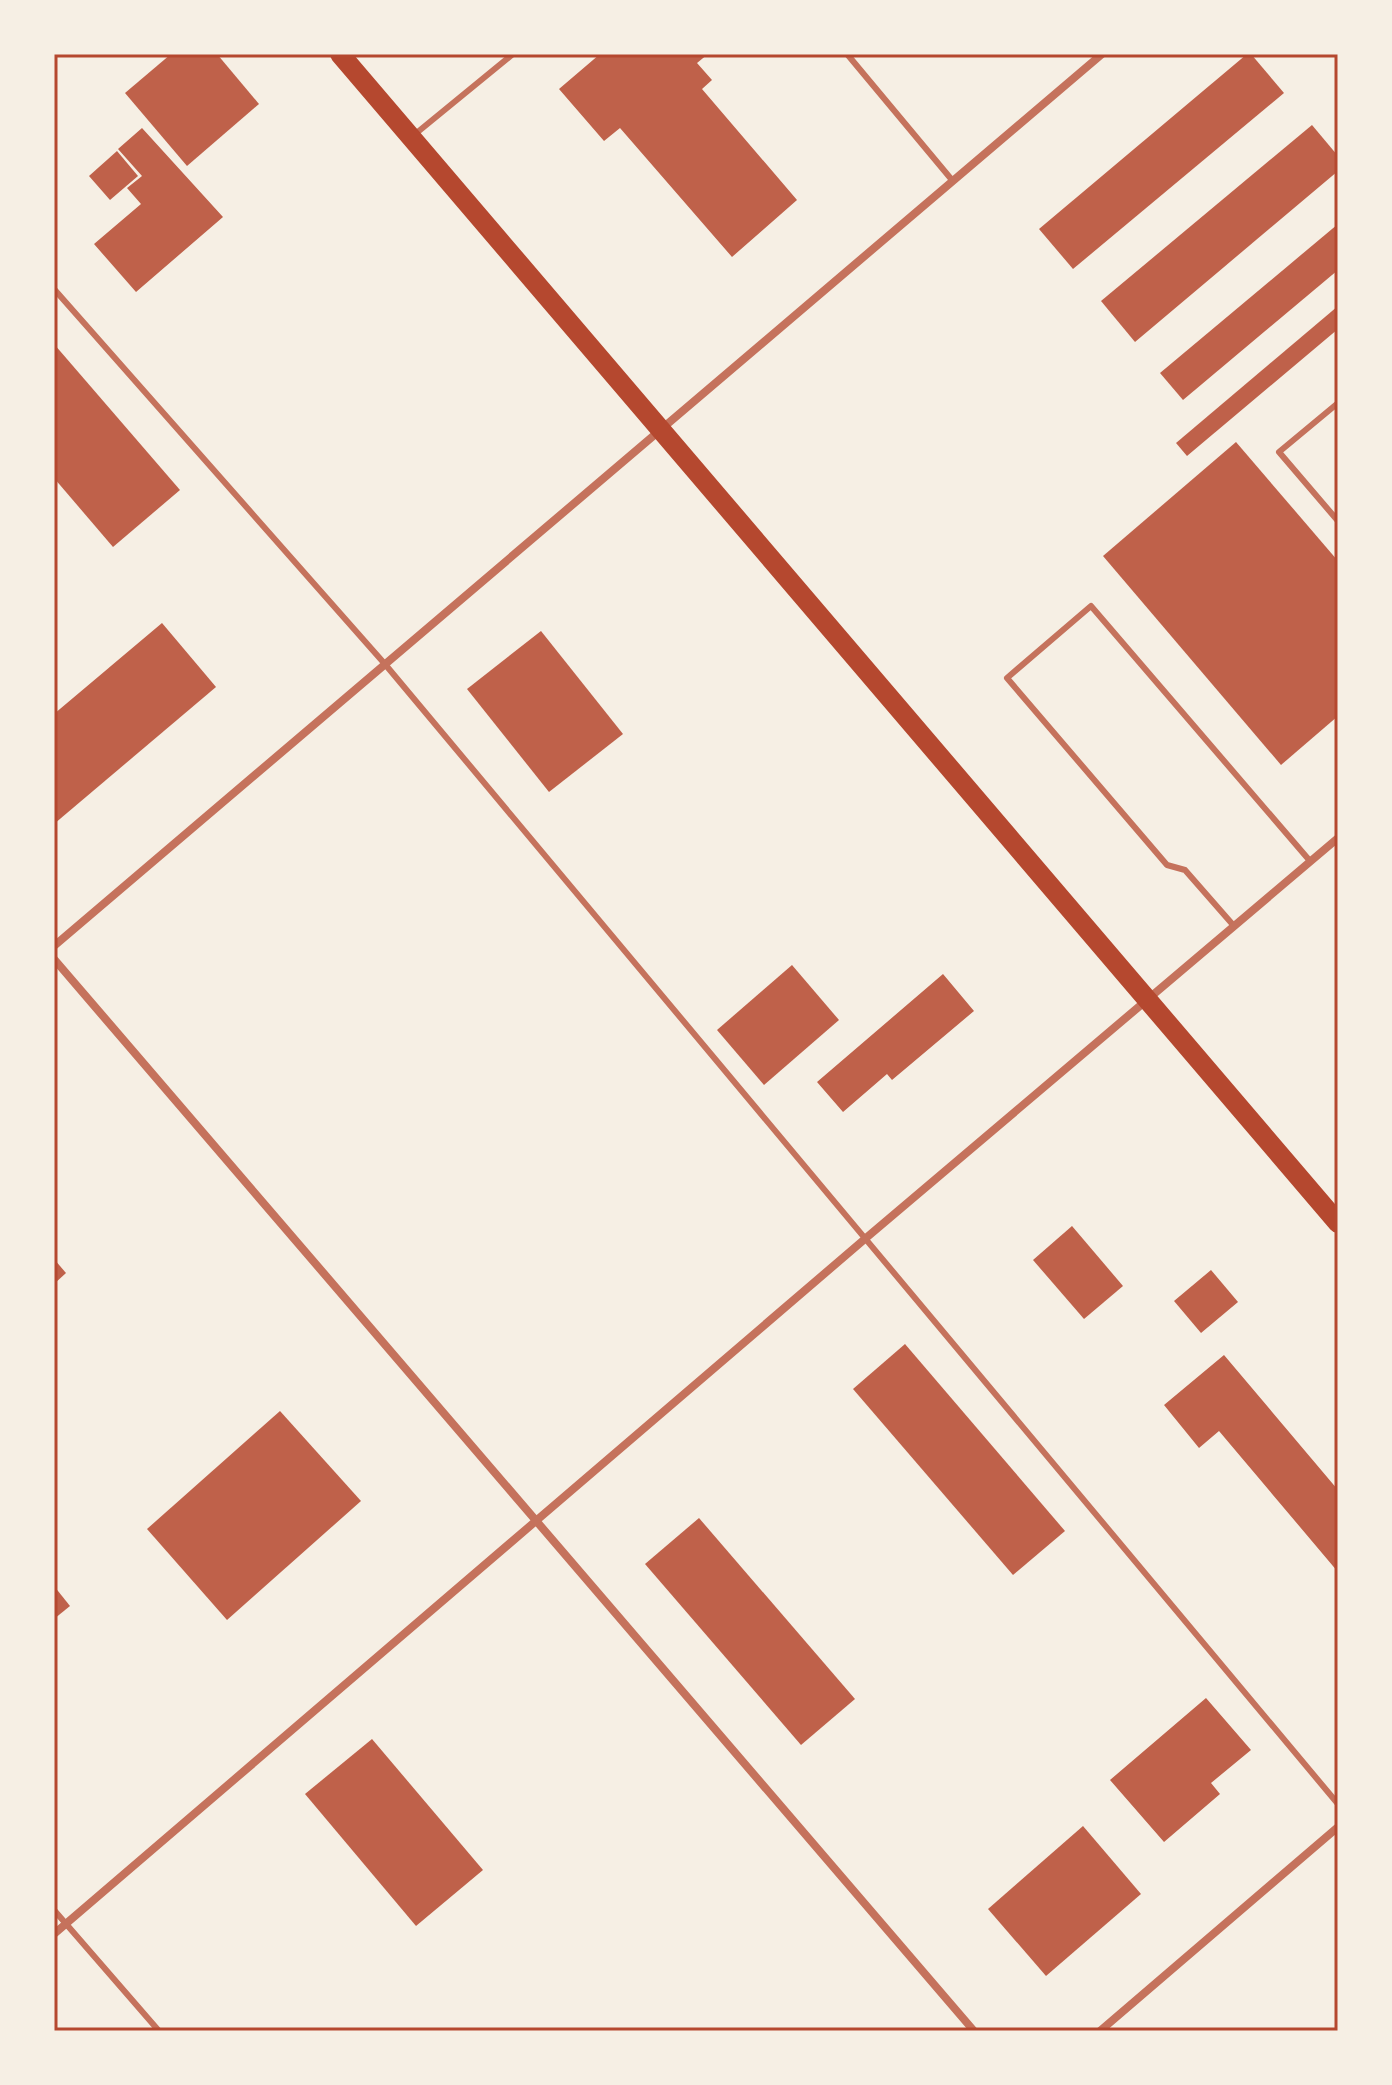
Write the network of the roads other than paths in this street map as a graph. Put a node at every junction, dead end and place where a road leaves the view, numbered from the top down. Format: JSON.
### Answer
{"nodes":[{"id":1,"x":340,"y":54,"type":"edge"},
{"id":2,"x":513,"y":54,"type":"edge"},
{"id":3,"x":847,"y":54,"type":"edge"},
{"id":4,"x":1102,"y":54,"type":"edge"},
{"id":5,"x":411,"y":137,"type":"junction"},
{"id":6,"x":952,"y":180,"type":"junction"},
{"id":7,"x":54,"y":289,"type":"edge"},
{"id":8,"x":1338,"y":403,"type":"edge"},
{"id":9,"x":660,"y":427,"type":"junction"},
{"id":10,"x":1338,"y":521,"type":"edge"},
{"id":11,"x":384,"y":663,"type":"junction"},
{"id":12,"x":1338,"y":838,"type":"edge"},
{"id":13,"x":1310,"y":861,"type":"junction"},
{"id":14,"x":1234,"y":926,"type":"junction"},
{"id":15,"x":54,"y":946,"type":"edge"},
{"id":16,"x":54,"y":959,"type":"edge"},
{"id":17,"x":1147,"y":1000,"type":"junction"},
{"id":18,"x":1338,"y":1223,"type":"edge"},
{"id":19,"x":866,"y":1238,"type":"junction"},
{"id":20,"x":537,"y":1520,"type":"junction"},
{"id":21,"x":1338,"y":1804,"type":"edge"},
{"id":22,"x":1338,"y":1827,"type":"edge"},
{"id":23,"x":54,"y":1910,"type":"edge"},
{"id":24,"x":66,"y":1924,"type":"junction"},
{"id":25,"x":54,"y":1934,"type":"edge"},
{"id":26,"x":159,"y":2031,"type":"edge"},
{"id":27,"x":974,"y":2031,"type":"edge"},
{"id":28,"x":1100,"y":2031,"type":"edge"}],
"edges":[{"from":1,"to":5,"type":"main road"},
{"from":2,"to":5,"type":"lane"},
{"from":3,"to":6,"type":"lane"},
{"from":4,"to":6,"type":"street"},
{"from":5,"to":9,"type":"main road"},
{"from":6,"to":9,"type":"street"},
{"from":7,"to":11,"type":"lane"},
{"from":8,"to":10,"type":"lane"},
{"from":9,"to":11,"type":"street"},
{"from":9,"to":17,"type":"main road"},
{"from":11,"to":15,"type":"street"},
{"from":11,"to":19,"type":"lane"},
{"from":12,"to":13,"type":"street"},
{"from":13,"to":14,"type":"street"},
{"from":13,"to":14,"type":"lane"},
{"from":14,"to":17,"type":"street"},
{"from":16,"to":20,"type":"street"},
{"from":17,"to":18,"type":"main road"},
{"from":17,"to":19,"type":"street"},
{"from":19,"to":20,"type":"street"},
{"from":19,"to":21,"type":"lane"},
{"from":20,"to":24,"type":"street"},
{"from":20,"to":27,"type":"street"},
{"from":22,"to":28,"type":"street"},
{"from":23,"to":24,"type":"lane"},
{"from":24,"to":25,"type":"street"},
{"from":24,"to":26,"type":"lane"}]}
